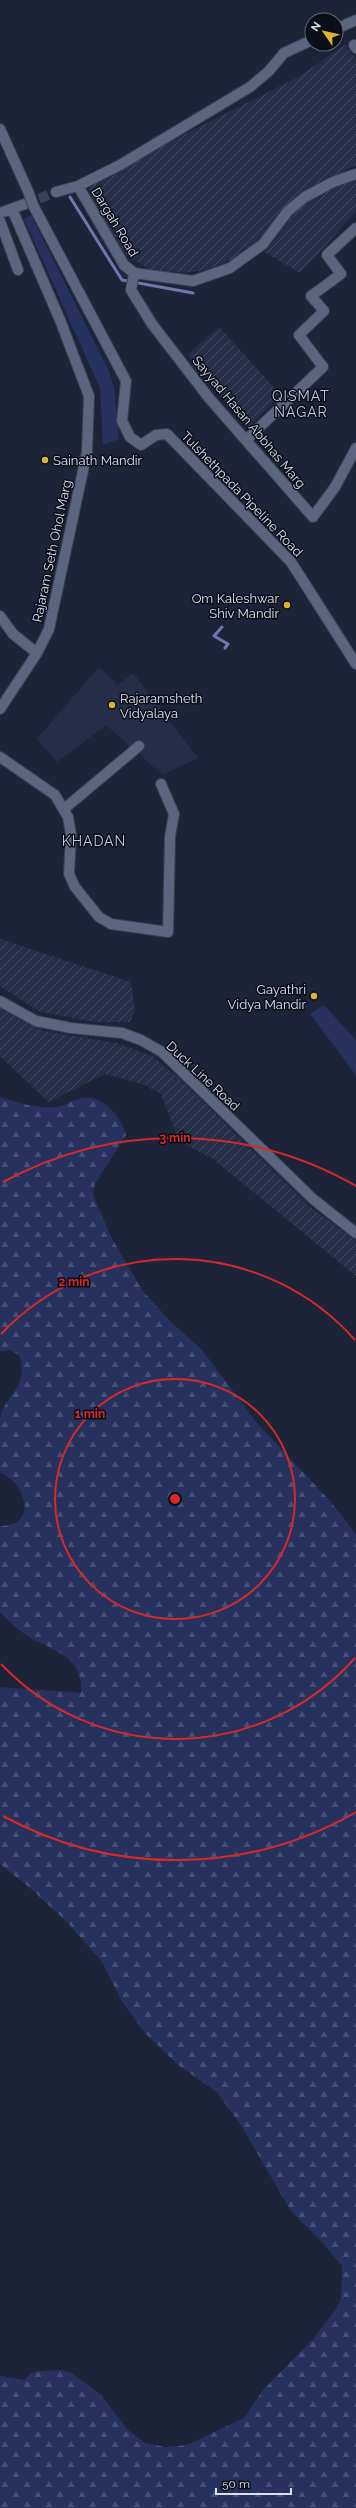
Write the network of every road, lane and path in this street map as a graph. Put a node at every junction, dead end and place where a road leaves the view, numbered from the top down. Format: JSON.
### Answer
{"nodes":[{"id":1,"x":356,"y":20,"type":"edge"},
{"id":2,"x":344,"y":25,"type":"edge"},
{"id":3,"x":304,"y":44,"type":"edge"},
{"id":4,"x":0,"y":129,"type":"edge"},
{"id":5,"x":2,"y":140,"type":"edge"},
{"id":6,"x":356,"y":174,"type":"edge"},
{"id":7,"x":78,"y":186,"type":"junction"},
{"id":8,"x":56,"y":192,"type":"tunnel mouth"},
{"id":9,"x":29,"y":206,"type":"junction"},
{"id":10,"x":12,"y":209,"type":"junction"},
{"id":11,"x":0,"y":213,"type":"edge"},
{"id":12,"x":0,"y":221,"type":"edge"},
{"id":13,"x":20,"y":225,"type":"junction"},
{"id":14,"x":356,"y":228,"type":"edge"},
{"id":15,"x":5,"y":231,"type":"junction"},
{"id":16,"x":18,"y":270,"type":"dead end"},
{"id":17,"x":133,"y":275,"type":"junction"},
{"id":18,"x":246,"y":440,"type":"junction"},
{"id":19,"x":356,"y":448,"type":"edge"},
{"id":20,"x":0,"y":616,"type":"edge"},
{"id":21,"x":37,"y":653,"type":"junction"},
{"id":22,"x":356,"y":664,"type":"edge"},
{"id":23,"x":0,"y":709,"type":"edge"},
{"id":24,"x":139,"y":746,"type":"dead end"},
{"id":25,"x":0,"y":757,"type":"edge"},
{"id":26,"x":161,"y":784,"type":"dead end"},
{"id":27,"x":64,"y":810,"type":"junction"},
{"id":28,"x":0,"y":1001,"type":"edge"},
{"id":29,"x":356,"y":1233,"type":"edge"}],
"edges":[{"from":1,"to":2,"type":"street"},
{"from":3,"to":7,"type":"street"},
{"from":4,"to":5,"type":"street","name":"Tulshethpada Pipeline Road"},
{"from":5,"to":9,"type":"street","name":"Tulshethpada Pipeline Road","bridge":true},
{"from":6,"to":17,"type":"street","name":"Dargah Road"},
{"from":7,"to":8,"type":"street"},
{"from":7,"to":17,"type":"street","name":"Dargah Road"},
{"from":9,"to":10,"type":"street"},
{"from":9,"to":22,"type":"street","name":"Tulshethpada Pipeline Road"},
{"from":10,"to":11,"type":"street"},
{"from":10,"to":13,"type":"street","name":"Rajaram Seth Ohol Marg"},
{"from":12,"to":15,"type":"street"},
{"from":13,"to":15,"type":"street"},
{"from":13,"to":21,"type":"street","name":"Rajaram Seth Ohol Marg"},
{"from":14,"to":18,"type":"street"},
{"from":15,"to":16,"type":"street"},
{"from":17,"to":18,"type":"street","name":"Sayyad Hasan Abbhas Marg"},
{"from":18,"to":19,"type":"street","name":"Sayyad Hasan Abbhas Marg"},
{"from":20,"to":21,"type":"street"},
{"from":21,"to":23,"type":"street","name":"Rajaram Seth Ohol Marg"},
{"from":24,"to":27,"type":"street"},
{"from":25,"to":27,"type":"street"},
{"from":26,"to":27,"type":"street"},
{"from":28,"to":29,"type":"street","name":"Duck Line Road"}]}
